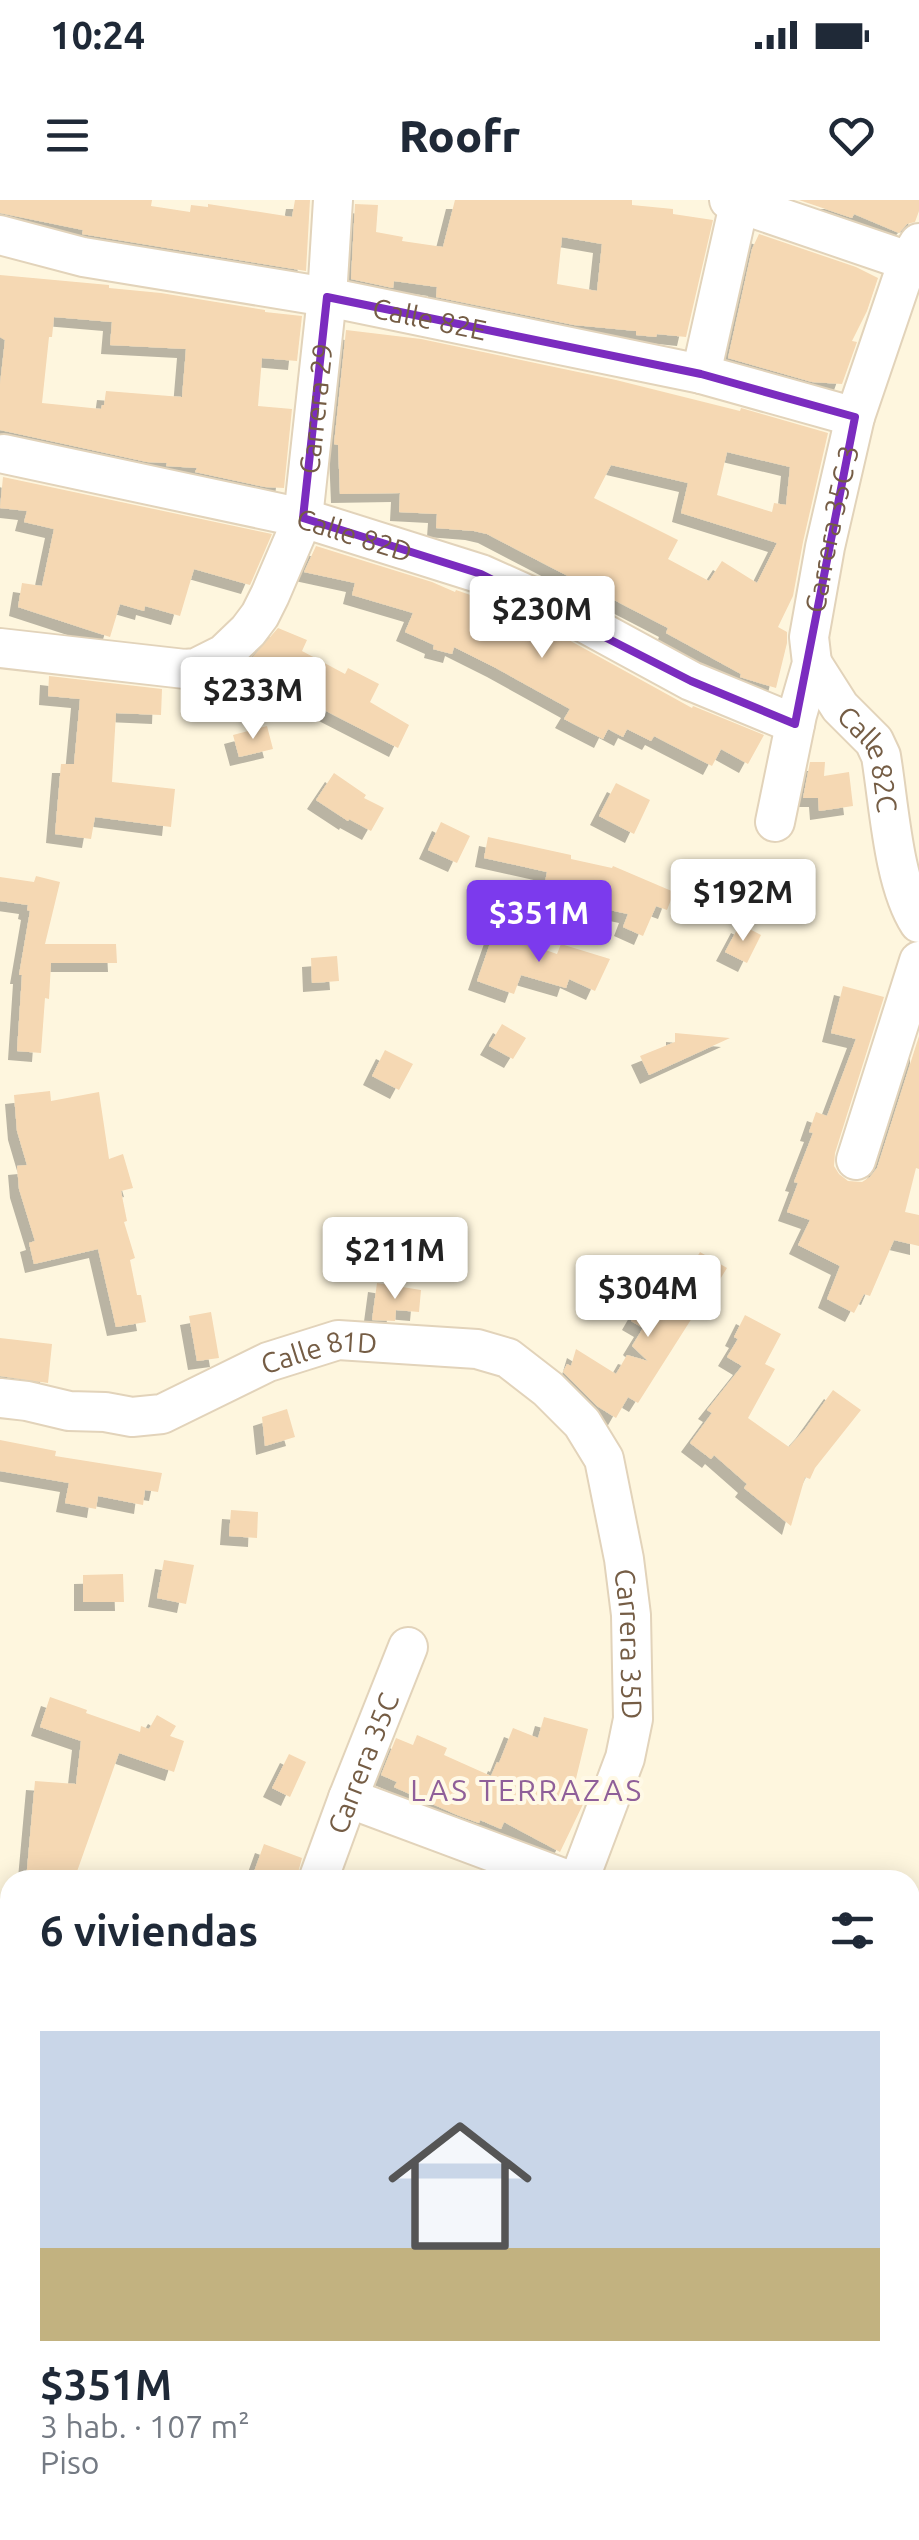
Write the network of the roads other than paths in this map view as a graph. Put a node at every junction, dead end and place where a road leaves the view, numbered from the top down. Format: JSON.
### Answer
{"nodes":[{"id":1,"x":334,"y":200,"type":"edge"},
{"id":2,"x":736,"y":201,"type":"edge"},
{"id":3,"x":0,"y":235,"type":"edge"},
{"id":4,"x":914,"y":252,"type":"edge"},
{"id":5,"x":327,"y":297,"type":"junction"},
{"id":6,"x":701,"y":374,"type":"junction"},
{"id":7,"x":855,"y":417,"type":"junction"},
{"id":8,"x":4,"y":454,"type":"dead end"},
{"id":9,"x":303,"y":518,"type":"junction"},
{"id":10,"x":0,"y":648,"type":"edge"},
{"id":11,"x":812,"y":662,"type":"junction"},
{"id":12,"x":795,"y":724,"type":"junction"},
{"id":13,"x":775,"y":822,"type":"dead end"},
{"id":14,"x":919,"y":924,"type":"edge"},
{"id":15,"x":919,"y":960,"type":"edge"},
{"id":16,"x":856,"y":1160,"type":"dead end"},
{"id":17,"x":0,"y":1398,"type":"edge"},
{"id":18,"x":604,"y":1459,"type":"joint"},
{"id":19,"x":408,"y":1647,"type":"dead end"},
{"id":20,"x":348,"y":1798,"type":"junction"},
{"id":21,"x":322,"y":1870,"type":"edge"},
{"id":22,"x":541,"y":1870,"type":"edge"},
{"id":23,"x":583,"y":1870,"type":"edge"}],
"edges":[{"from":1,"to":5,"type":"street","name":"Carrera 29"},
{"from":2,"to":4,"type":"street"},
{"from":2,"to":6,"type":"street"},
{"from":3,"to":5,"type":"street","name":"Calle 82E"},
{"from":4,"to":7,"type":"street","name":"Carrera 35C 3"},
{"from":5,"to":6,"type":"street","name":"Calle 82E"},
{"from":5,"to":9,"type":"street","name":"Carrera 29"},
{"from":6,"to":7,"type":"street","name":"Calle 82E"},
{"from":7,"to":11,"type":"street","name":"Carrera 35C 3"},
{"from":8,"to":9,"type":"street","name":"Calle 82D"},
{"from":9,"to":10,"type":"street","name":"Carrera 29"},
{"from":9,"to":12,"type":"street","name":"Calle 82D"},
{"from":11,"to":12,"type":"street","name":"Carrera 35C 3"},
{"from":11,"to":14,"type":"street","name":"Calle 82C"},
{"from":12,"to":13,"type":"street","name":"Carrera 35C 3"},
{"from":15,"to":16,"type":"street"},
{"from":17,"to":18,"type":"street","name":"Calle 81D"},
{"from":18,"to":23,"type":"street","name":"Carrera 35D"},
{"from":19,"to":20,"type":"street","name":"Carrera 35C"},
{"from":20,"to":21,"type":"street","name":"Carrera 35C"},
{"from":20,"to":22,"type":"street"}]}
